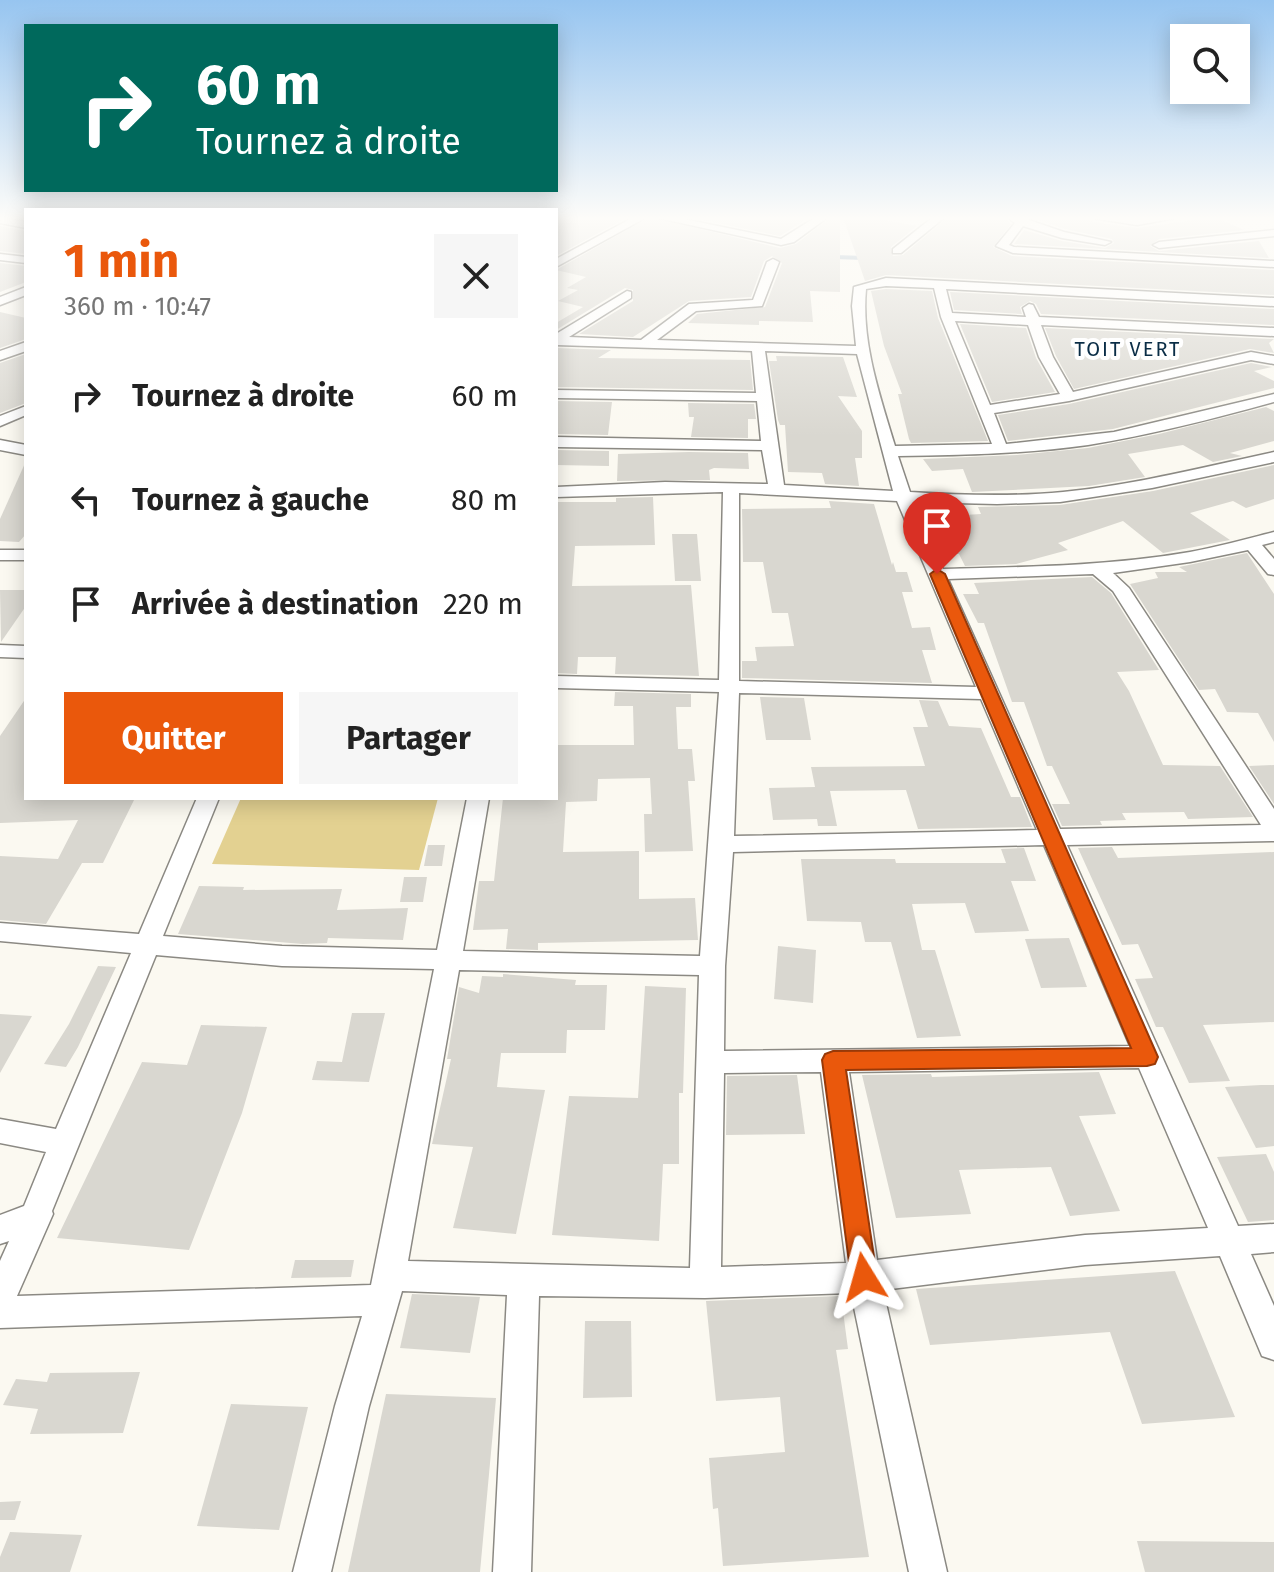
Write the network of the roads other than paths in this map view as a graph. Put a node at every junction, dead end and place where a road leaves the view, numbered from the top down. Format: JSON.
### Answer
{"nodes":[{"id":1,"x":763,"y":290,"type":"edge"},
{"id":2,"x":859,"y":290,"type":"edge"},
{"id":3,"x":940,"y":290,"type":"edge"},
{"id":4,"x":1025,"y":290,"type":"edge"},
{"id":5,"x":1035,"y":290,"type":"edge"},
{"id":6,"x":24,"y":292,"type":"edge"},
{"id":7,"x":627,"y":295,"type":"dead end"},
{"id":8,"x":0,"y":301,"type":"edge"},
{"id":9,"x":1274,"y":302,"type":"edge"},
{"id":10,"x":1188,"y":312,"type":"junction"},
{"id":11,"x":947,"y":317,"type":"junction"},
{"id":12,"x":1032,"y":318,"type":"junction"},
{"id":13,"x":1274,"y":332,"type":"edge"},
{"id":14,"x":558,"y":339,"type":"edge"},
{"id":15,"x":558,"y":340,"type":"edge"},
{"id":16,"x":642,"y":345,"type":"junction"},
{"id":17,"x":24,"y":347,"type":"edge"},
{"id":18,"x":758,"y":348,"type":"junction"},
{"id":19,"x":864,"y":350,"type":"junction"},
{"id":20,"x":0,"y":356,"type":"edge"},
{"id":21,"x":1274,"y":360,"type":"edge"},
{"id":22,"x":558,"y":394,"type":"edge"},
{"id":23,"x":765,"y":397,"type":"junction"},
{"id":24,"x":1069,"y":397,"type":"junction"},
{"id":25,"x":1274,"y":398,"type":"edge"},
{"id":26,"x":985,"y":410,"type":"junction"},
{"id":27,"x":24,"y":411,"type":"edge"},
{"id":28,"x":0,"y":422,"type":"edge"},
{"id":29,"x":558,"y":442,"type":"edge"},
{"id":30,"x":767,"y":446,"type":"junction"},
{"id":31,"x":3,"y":448,"type":"edge"},
{"id":32,"x":1001,"y":449,"type":"junction"},
{"id":33,"x":24,"y":450,"type":"edge"},
{"id":34,"x":889,"y":451,"type":"junction"},
{"id":35,"x":1274,"y":457,"type":"edge"},
{"id":36,"x":731,"y":488,"type":"junction"},
{"id":37,"x":777,"y":489,"type":"junction"},
{"id":38,"x":558,"y":492,"type":"edge"},
{"id":39,"x":903,"y":497,"type":"junction"},
{"id":40,"x":1274,"y":537,"type":"edge"},
{"id":41,"x":1252,"y":544,"type":"junction"},
{"id":42,"x":0,"y":555,"type":"edge"},
{"id":43,"x":24,"y":555,"type":"edge"},
{"id":44,"x":1274,"y":570,"type":"edge"},
{"id":45,"x":1100,"y":571,"type":"junction"},
{"id":46,"x":937,"y":574,"type":"junction"},
{"id":47,"x":0,"y":651,"type":"edge"},
{"id":48,"x":24,"y":652,"type":"edge"},
{"id":49,"x":558,"y":682,"type":"edge"},
{"id":50,"x":729,"y":688,"type":"junction"},
{"id":51,"x":989,"y":693,"type":"junction"},
{"id":52,"x":207,"y":800,"type":"edge"},
{"id":53,"x":478,"y":800,"type":"edge"},
{"id":54,"x":1274,"y":827,"type":"edge"},
{"id":55,"x":1274,"y":833,"type":"edge"},
{"id":56,"x":1054,"y":840,"type":"junction"},
{"id":57,"x":722,"y":844,"type":"junction"},
{"id":58,"x":0,"y":932,"type":"edge"},
{"id":59,"x":146,"y":942,"type":"junction"},
{"id":60,"x":449,"y":960,"type":"junction"},
{"id":61,"x":712,"y":966,"type":"junction"},
{"id":62,"x":1147,"y":1057,"type":"junction"},
{"id":63,"x":833,"y":1060,"type":"junction"},
{"id":64,"x":710,"y":1062,"type":"junction"},
{"id":65,"x":0,"y":1131,"type":"edge"},
{"id":66,"x":66,"y":1143,"type":"junction"},
{"id":67,"x":38,"y":1214,"type":"junction"},
{"id":68,"x":0,"y":1230,"type":"edge"},
{"id":69,"x":1227,"y":1238,"type":"junction"},
{"id":70,"x":1274,"y":1238,"type":"edge"},
{"id":71,"x":864,"y":1277,"type":"junction"},
{"id":72,"x":524,"y":1281,"type":"junction"},
{"id":73,"x":705,"y":1283,"type":"junction"},
{"id":74,"x":386,"y":1287,"type":"junction"},
{"id":75,"x":0,"y":1299,"type":"edge"},
{"id":76,"x":0,"y":1312,"type":"edge"},
{"id":77,"x":1274,"y":1344,"type":"edge"},
{"id":78,"x":312,"y":1572,"type":"edge"},
{"id":79,"x":512,"y":1572,"type":"edge"},
{"id":80,"x":928,"y":1572,"type":"edge"}],
"edges":[{"from":1,"to":16,"type":"street"},
{"from":2,"to":19,"type":"street"},
{"from":3,"to":11,"type":"street"},
{"from":4,"to":12,"type":"street"},
{"from":5,"to":10,"type":"street"},
{"from":6,"to":8,"type":"street"},
{"from":7,"to":14,"type":"street"},
{"from":9,"to":10,"type":"street"},
{"from":10,"to":12,"type":"street"},
{"from":10,"to":13,"type":"street"},
{"from":11,"to":12,"type":"street"},
{"from":11,"to":26,"type":"street"},
{"from":12,"to":24,"type":"street"},
{"from":15,"to":16,"type":"street"},
{"from":16,"to":18,"type":"street"},
{"from":17,"to":20,"type":"street"},
{"from":18,"to":19,"type":"street"},
{"from":18,"to":23,"type":"street"},
{"from":19,"to":34,"type":"street"},
{"from":21,"to":24,"type":"street"},
{"from":22,"to":23,"type":"street"},
{"from":23,"to":30,"type":"street"},
{"from":24,"to":26,"type":"street"},
{"from":25,"to":32,"type":"street"},
{"from":26,"to":32,"type":"street"},
{"from":27,"to":28,"type":"street"},
{"from":29,"to":30,"type":"street"},
{"from":30,"to":37,"type":"street"},
{"from":31,"to":33,"type":"street"},
{"from":32,"to":34,"type":"street"},
{"from":34,"to":39,"type":"street"},
{"from":35,"to":39,"type":"street"},
{"from":36,"to":37,"type":"street"},
{"from":36,"to":38,"type":"street"},
{"from":36,"to":50,"type":"street"},
{"from":37,"to":39,"type":"street"},
{"from":39,"to":46,"type":"street"},
{"from":40,"to":41,"type":"street"},
{"from":41,"to":44,"type":"street"},
{"from":41,"to":45,"type":"street"},
{"from":42,"to":43,"type":"street"},
{"from":45,"to":46,"type":"street"},
{"from":45,"to":54,"type":"street"},
{"from":46,"to":51,"type":"street"},
{"from":47,"to":48,"type":"street"},
{"from":49,"to":50,"type":"street"},
{"from":50,"to":51,"type":"street"},
{"from":50,"to":57,"type":"street"},
{"from":51,"to":56,"type":"street"},
{"from":52,"to":59,"type":"street"},
{"from":53,"to":60,"type":"street"},
{"from":55,"to":56,"type":"street"},
{"from":56,"to":57,"type":"street"},
{"from":56,"to":62,"type":"street"},
{"from":57,"to":61,"type":"street"},
{"from":58,"to":59,"type":"street"},
{"from":59,"to":60,"type":"street"},
{"from":59,"to":66,"type":"street"},
{"from":60,"to":61,"type":"street"},
{"from":60,"to":74,"type":"street"},
{"from":61,"to":64,"type":"street"},
{"from":62,"to":63,"type":"street"},
{"from":62,"to":69,"type":"street"},
{"from":63,"to":64,"type":"street"},
{"from":63,"to":71,"type":"street"},
{"from":64,"to":73,"type":"street"},
{"from":65,"to":66,"type":"street"},
{"from":66,"to":67,"type":"street"},
{"from":67,"to":68,"type":"street"},
{"from":67,"to":75,"type":"street"},
{"from":69,"to":70,"type":"street"},
{"from":69,"to":71,"type":"street"},
{"from":69,"to":77,"type":"street"},
{"from":71,"to":73,"type":"street"},
{"from":71,"to":80,"type":"street"},
{"from":72,"to":73,"type":"street"},
{"from":72,"to":74,"type":"street"},
{"from":72,"to":79,"type":"street"},
{"from":74,"to":76,"type":"street"},
{"from":74,"to":78,"type":"street"}]}
